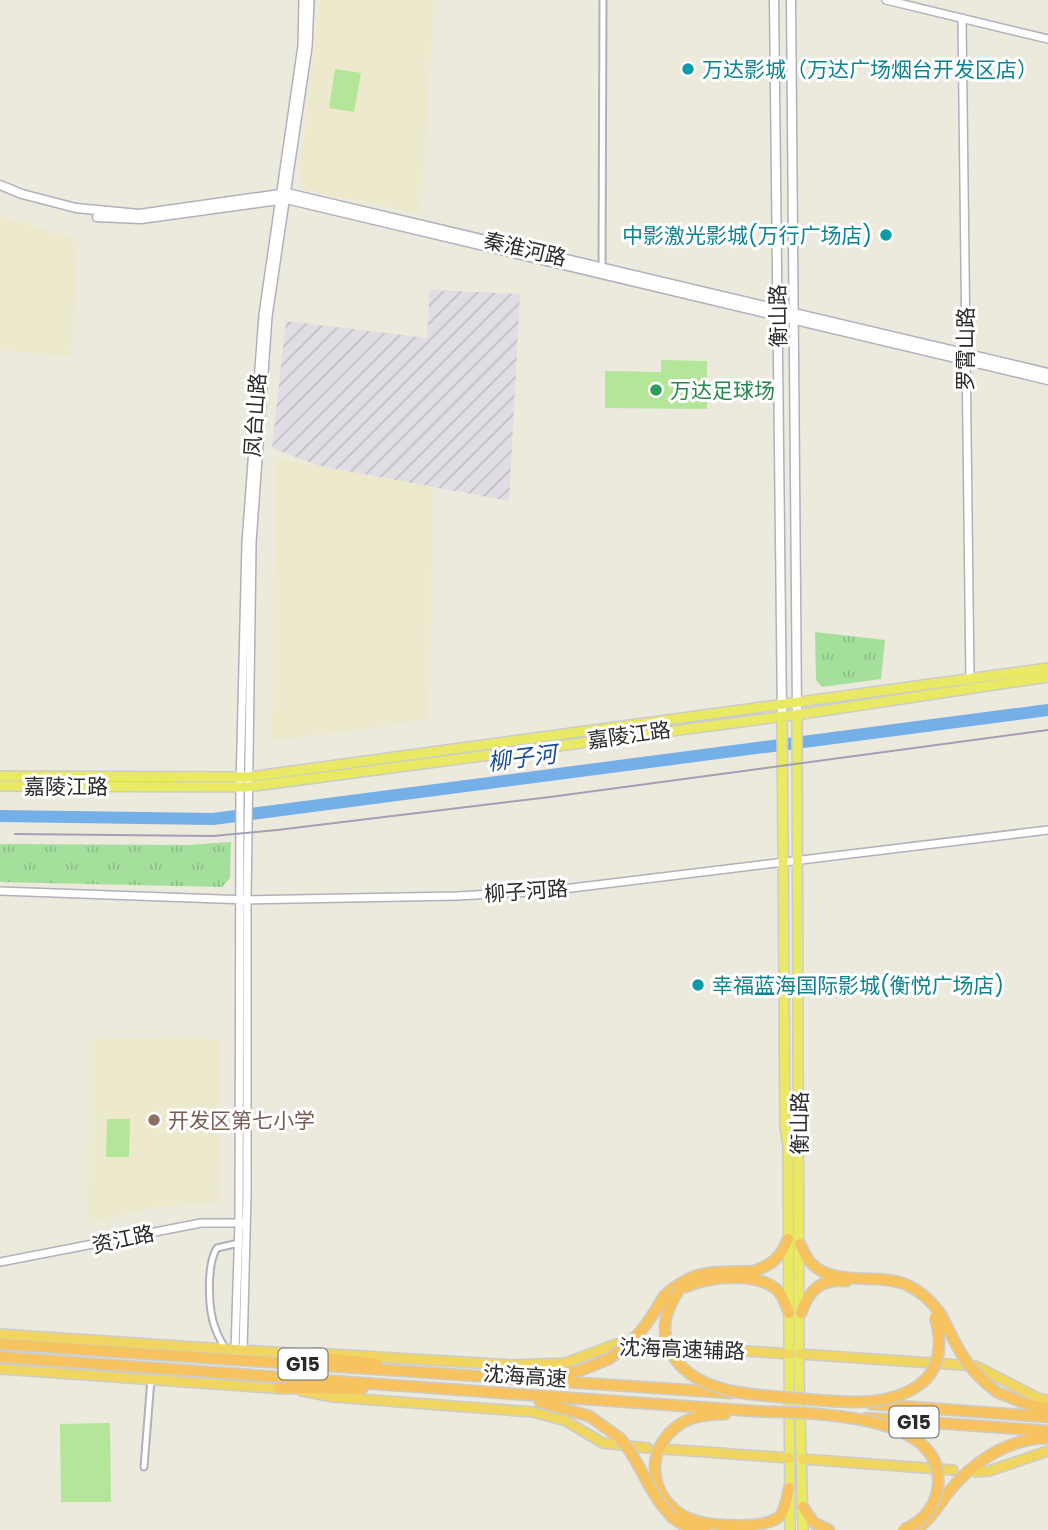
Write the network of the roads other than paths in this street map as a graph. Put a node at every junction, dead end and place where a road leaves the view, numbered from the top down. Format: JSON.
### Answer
{"nodes":[{"id":1,"x":303,"y":0,"type":"edge"},
{"id":2,"x":310,"y":0,"type":"edge"},
{"id":3,"x":603,"y":0,"type":"edge"},
{"id":4,"x":774,"y":0,"type":"edge"},
{"id":5,"x":791,"y":0,"type":"edge"},
{"id":6,"x":886,"y":0,"type":"edge"},
{"id":7,"x":962,"y":18,"type":"junction"},
{"id":8,"x":1048,"y":39,"type":"edge"},
{"id":9,"x":0,"y":185,"type":"edge"},
{"id":10,"x":0,"y":191,"type":"edge"},
{"id":11,"x":283,"y":196,"type":"junction"},
{"id":12,"x":602,"y":267,"type":"junction"},
{"id":13,"x":778,"y":312,"type":"junction"},
{"id":14,"x":793,"y":315,"type":"junction"},
{"id":15,"x":965,"y":357,"type":"junction"},
{"id":16,"x":1048,"y":373,"type":"edge"},
{"id":17,"x":1048,"y":380,"type":"edge"},
{"id":18,"x":1048,"y":668,"type":"edge"},
{"id":19,"x":1048,"y":677,"type":"edge"},
{"id":20,"x":970,"y":680,"type":"junction"},
{"id":21,"x":797,"y":702,"type":"junction"},
{"id":22,"x":782,"y":704,"type":"junction"},
{"id":23,"x":797,"y":714,"type":"junction"},
{"id":24,"x":782,"y":716,"type":"junction"},
{"id":25,"x":0,"y":776,"type":"edge"},
{"id":26,"x":0,"y":786,"type":"edge"},
{"id":27,"x":244,"y":787,"type":"junction"},
{"id":28,"x":1048,"y":830,"type":"edge"},
{"id":29,"x":798,"y":861,"type":"junction"},
{"id":30,"x":784,"y":864,"type":"junction"},
{"id":31,"x":0,"y":891,"type":"edge"},
{"id":32,"x":243,"y":900,"type":"junction"},
{"id":33,"x":243,"y":1223,"type":"junction"},
{"id":34,"x":788,"y":1239,"type":"junction"},
{"id":35,"x":239,"y":1243,"type":"junction"},
{"id":36,"x":800,"y":1244,"type":"junction"},
{"id":37,"x":0,"y":1262,"type":"edge"},
{"id":38,"x":789,"y":1312,"type":"junction"},
{"id":39,"x":801,"y":1313,"type":"junction"},
{"id":40,"x":938,"y":1315,"type":"junction"},
{"id":41,"x":0,"y":1334,"type":"edge"},
{"id":42,"x":0,"y":1344,"type":"edge"},
{"id":43,"x":235,"y":1351,"type":"junction"},
{"id":44,"x":283,"y":1353,"type":"junction"},
{"id":45,"x":795,"y":1354,"type":"junction"},
{"id":46,"x":0,"y":1357,"type":"edge"},
{"id":47,"x":0,"y":1369,"type":"edge"},
{"id":48,"x":443,"y":1374,"type":"junction"},
{"id":49,"x":490,"y":1377,"type":"junction"},
{"id":50,"x":151,"y":1379,"type":"junction"},
{"id":51,"x":279,"y":1388,"type":"junction"},
{"id":52,"x":441,"y":1389,"type":"junction"},
{"id":53,"x":488,"y":1393,"type":"junction"},
{"id":54,"x":753,"y":1395,"type":"junction"},
{"id":55,"x":1048,"y":1400,"type":"edge"},
{"id":56,"x":857,"y":1403,"type":"junction"},
{"id":57,"x":1048,"y":1409,"type":"edge"},
{"id":58,"x":753,"y":1411,"type":"junction"},
{"id":59,"x":855,"y":1417,"type":"junction"},
{"id":60,"x":1048,"y":1417,"type":"edge"},
{"id":61,"x":1048,"y":1432,"type":"edge"},
{"id":62,"x":1048,"y":1438,"type":"edge"},
{"id":63,"x":648,"y":1448,"type":"dead end"},
{"id":64,"x":664,"y":1449,"type":"dead end"},
{"id":65,"x":1048,"y":1451,"type":"edge"},
{"id":66,"x":790,"y":1458,"type":"junction"},
{"id":67,"x":802,"y":1459,"type":"junction"},
{"id":68,"x":144,"y":1467,"type":"dead end"},
{"id":69,"x":953,"y":1470,"type":"dead end"},
{"id":70,"x":976,"y":1472,"type":"dead end"},
{"id":71,"x":789,"y":1488,"type":"junction"},
{"id":72,"x":803,"y":1507,"type":"junction"},
{"id":73,"x":713,"y":1530,"type":"edge"},
{"id":74,"x":790,"y":1530,"type":"edge"},
{"id":75,"x":803,"y":1530,"type":"edge"},
{"id":76,"x":829,"y":1530,"type":"edge"},
{"id":77,"x":903,"y":1530,"type":"edge"},
{"id":78,"x":915,"y":1530,"type":"edge"}],
"edges":[{"from":1,"to":11,"type":"street","name":"凤台山路"},
{"from":2,"to":11,"type":"street","name":"凤台山路"},
{"from":3,"to":12,"type":"street"},
{"from":4,"to":13,"type":"main road","name":"衡山路"},
{"from":5,"to":14,"type":"main road","name":"衡山路"},
{"from":6,"to":7,"type":"street"},
{"from":7,"to":8,"type":"street"},
{"from":7,"to":15,"type":"street","name":"罗霄山路"},
{"from":9,"to":11,"type":"main road","name":"秦淮河路"},
{"from":10,"to":11,"type":"main road","name":"秦淮河路"},
{"from":11,"to":12,"type":"main road","name":"秦淮河路"},
{"from":11,"to":13,"type":"main road","name":"秦淮河路"},
{"from":11,"to":27,"type":"street","name":"凤台山路"},
{"from":12,"to":13,"type":"main road","name":"秦淮河路"},
{"from":13,"to":14,"type":"main road","name":"秦淮河路"},
{"from":13,"to":22,"type":"main road","name":"衡山路"},
{"from":14,"to":15,"type":"main road","name":"秦淮河路"},
{"from":14,"to":21,"type":"main road","name":"衡山路"},
{"from":15,"to":16,"type":"main road","name":"秦淮河路"},
{"from":15,"to":17,"type":"main road","name":"秦淮河路"},
{"from":15,"to":20,"type":"street","name":"罗霄山路"},
{"from":18,"to":20,"type":"main road","name":"嘉陵江路"},
{"from":19,"to":23,"type":"main road","name":"嘉陵江路"},
{"from":20,"to":21,"type":"main road","name":"嘉陵江路"},
{"from":21,"to":22,"type":"main road","name":"嘉陵江路"},
{"from":21,"to":23,"type":"main road","name":"衡山路"},
{"from":22,"to":24,"type":"main road","name":"衡山路"},
{"from":22,"to":27,"type":"main road","name":"嘉陵江路"},
{"from":23,"to":24,"type":"main road","name":"嘉陵江路"},
{"from":23,"to":29,"type":"main road","name":"衡山路"},
{"from":24,"to":27,"type":"main road","name":"嘉陵江路"},
{"from":24,"to":30,"type":"main road"},
{"from":25,"to":27,"type":"main road","name":"嘉陵江路"},
{"from":26,"to":27,"type":"main road","name":"嘉陵江路"},
{"from":27,"to":32,"type":"street","name":"凤台山路"},
{"from":28,"to":29,"type":"street","name":"柳子河路"},
{"from":29,"to":30,"type":"street","name":"柳子河路"},
{"from":29,"to":36,"type":"main road","name":"衡山路"},
{"from":30,"to":32,"type":"street","name":"柳子河路"},
{"from":30,"to":34,"type":"main road"},
{"from":31,"to":32,"type":"street","name":"柳子河路"},
{"from":32,"to":33,"type":"street","name":"凤台山路"},
{"from":33,"to":35,"type":"street"},
{"from":33,"to":37,"type":"street","name":"资江路"},
{"from":33,"to":43,"type":"street"},
{"from":34,"to":38,"type":"main road"},
{"from":34,"to":49,"type":"highway","bridge":true},
{"from":35,"to":43,"type":"street"},
{"from":35,"to":43,"type":"street"},
{"from":36,"to":39,"type":"main road","name":"衡山路"},
{"from":36,"to":40,"type":"highway"},
{"from":38,"to":45,"type":"main road"},
{"from":38,"to":54,"type":"highway","bridge":true},
{"from":39,"to":40,"type":"highway"},
{"from":39,"to":45,"type":"main road","name":"衡山路"},
{"from":40,"to":56,"type":"highway","bridge":true},
{"from":40,"to":57,"type":"highway","bridge":true},
{"from":41,"to":43,"type":"highway","name":"沈海高速辅路"},
{"from":42,"to":48,"type":"highway","name":"沈海高速","number":"G15"},
{"from":43,"to":44,"type":"highway","name":"沈海高速辅路"},
{"from":44,"to":45,"type":"highway","name":"沈海高速辅路"},
{"from":44,"to":48,"type":"highway"},
{"from":45,"to":55,"type":"highway","name":"沈海高速辅路"},
{"from":45,"to":66,"type":"main road"},
{"from":45,"to":67,"type":"main road","name":"衡山路"},
{"from":46,"to":52,"type":"highway","name":"沈海高速","number":"G15"},
{"from":47,"to":50,"type":"highway"},
{"from":48,"to":49,"type":"highway","name":"沈海高速","number":"G15"},
{"from":49,"to":54,"type":"highway","name":"沈海高速","number":"G15","bridge":true},
{"from":50,"to":51,"type":"highway"},
{"from":50,"to":68,"type":"street"},
{"from":51,"to":52,"type":"highway"},
{"from":51,"to":63,"type":"highway"},
{"from":52,"to":53,"type":"highway","name":"沈海高速","number":"G15"},
{"from":53,"to":58,"type":"highway","name":"沈海高速","number":"G15"},
{"from":53,"to":73,"type":"highway","bridge":true},
{"from":54,"to":56,"type":"highway","name":"沈海高速","number":"G15","bridge":true},
{"from":56,"to":60,"type":"highway","name":"沈海高速","number":"G15","bridge":true},
{"from":58,"to":59,"type":"highway","name":"沈海高速","number":"G15","bridge":true},
{"from":58,"to":71,"type":"highway"},
{"from":59,"to":61,"type":"highway","name":"沈海高速","number":"G15","bridge":true},
{"from":59,"to":77,"type":"highway","bridge":true},
{"from":62,"to":78,"type":"highway"},
{"from":64,"to":66,"type":"highway"},
{"from":65,"to":70,"type":"highway"},
{"from":66,"to":71,"type":"main road"},
{"from":67,"to":69,"type":"highway"},
{"from":67,"to":72,"type":"main road","name":"衡山路"},
{"from":71,"to":74,"type":"main road"},
{"from":72,"to":75,"type":"main road","name":"衡山路"},
{"from":72,"to":76,"type":"highway"}]}
